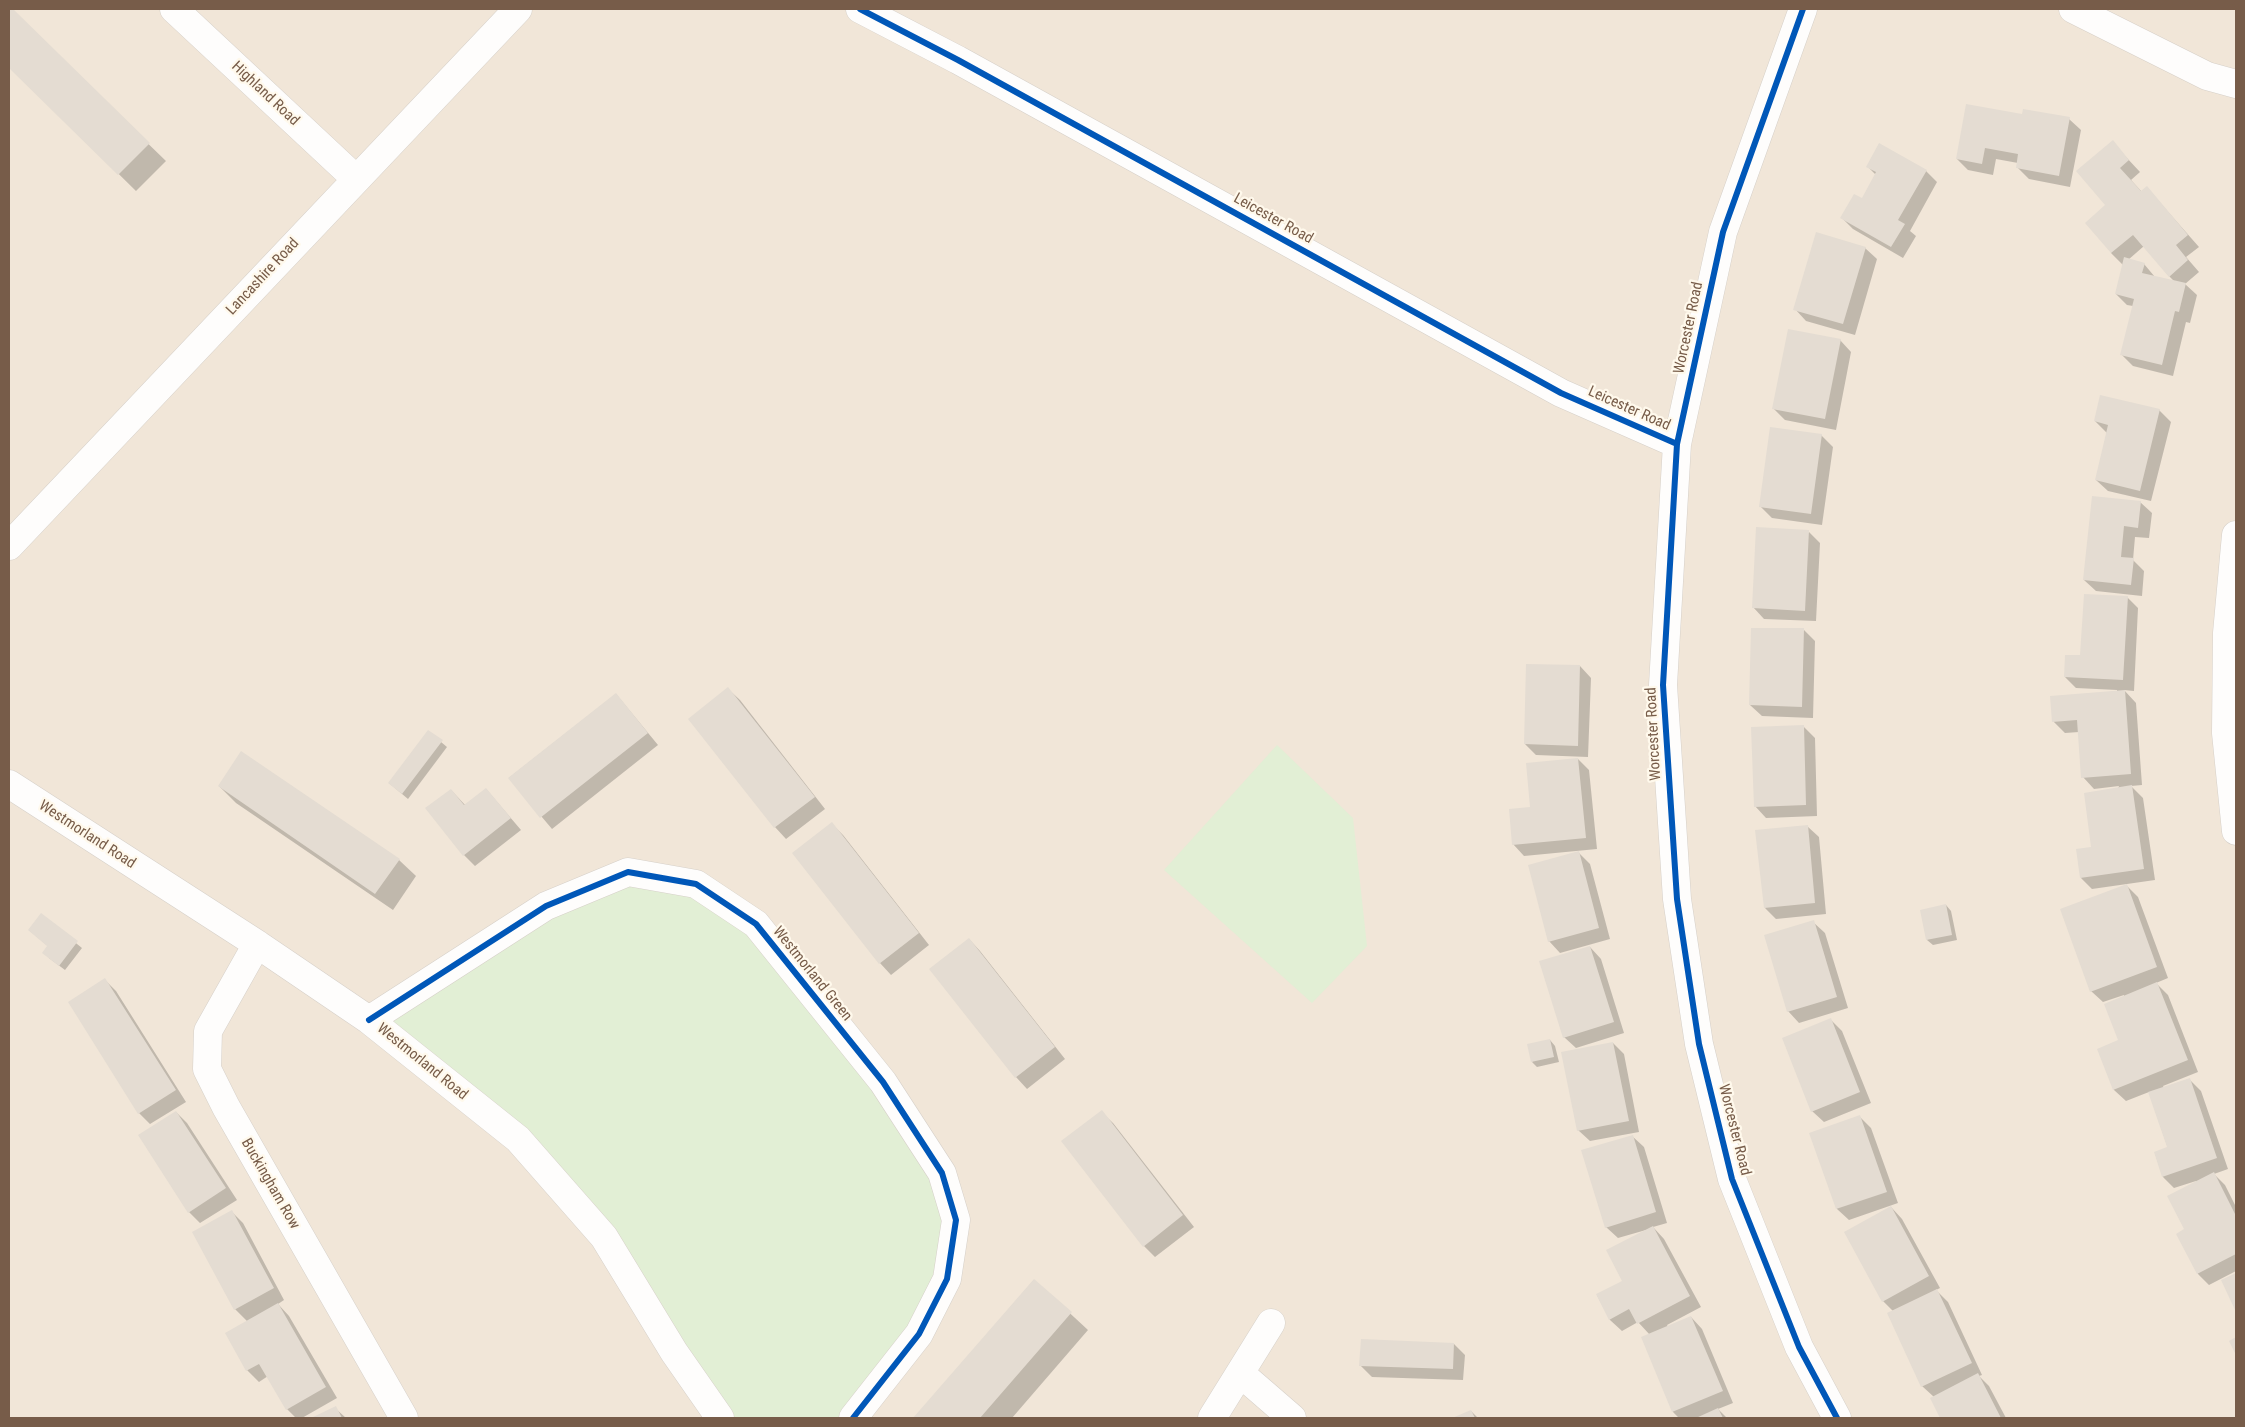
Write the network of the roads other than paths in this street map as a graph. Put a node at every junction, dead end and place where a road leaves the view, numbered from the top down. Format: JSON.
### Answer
{"nodes":[{"id":1,"x":174,"y":9,"type":"edge"},
{"id":2,"x":518,"y":9,"type":"edge"},
{"id":3,"x":860,"y":9,"type":"edge"},
{"id":4,"x":1803,"y":9,"type":"edge"},
{"id":5,"x":2073,"y":9,"type":"edge"},
{"id":6,"x":2236,"y":84,"type":"edge"},
{"id":7,"x":356,"y":179,"type":"junction"},
{"id":8,"x":1677,"y":444,"type":"junction"},
{"id":9,"x":2236,"y":536,"type":"edge"},
{"id":10,"x":9,"y":546,"type":"edge"},
{"id":11,"x":9,"y":784,"type":"edge"},
{"id":12,"x":2236,"y":831,"type":"edge"},
{"id":13,"x":257,"y":944,"type":"junction"},
{"id":14,"x":369,"y":1020,"type":"junction"},
{"id":15,"x":1271,"y":1323,"type":"dead end"},
{"id":16,"x":1240,"y":1373,"type":"junction"},
{"id":17,"x":404,"y":1418,"type":"edge"},
{"id":18,"x":720,"y":1418,"type":"edge"},
{"id":19,"x":853,"y":1418,"type":"edge"},
{"id":20,"x":1212,"y":1418,"type":"edge"},
{"id":21,"x":1292,"y":1418,"type":"edge"},
{"id":22,"x":1837,"y":1418,"type":"edge"}],
"edges":[{"from":1,"to":7,"type":"street","name":"Highland Road"},
{"from":2,"to":7,"type":"street","name":"Lancashire Road"},
{"from":3,"to":8,"type":"street","name":"Leicester Road"},
{"from":4,"to":8,"type":"street","name":"Worcester Road"},
{"from":5,"to":6,"type":"street"},
{"from":7,"to":10,"type":"street","name":"Lancashire Road"},
{"from":8,"to":22,"type":"street","name":"Worcester Road"},
{"from":9,"to":12,"type":"street"},
{"from":11,"to":13,"type":"street","name":"Westmorland Road"},
{"from":13,"to":14,"type":"street","name":"Westmorland Road"},
{"from":13,"to":17,"type":"street","name":"Buckingham Row"},
{"from":14,"to":18,"type":"street","name":"Westmorland Road"},
{"from":14,"to":19,"type":"street","name":"Westmorland Green"},
{"from":15,"to":16,"type":"street"},
{"from":16,"to":20,"type":"street"},
{"from":16,"to":21,"type":"street"}]}
